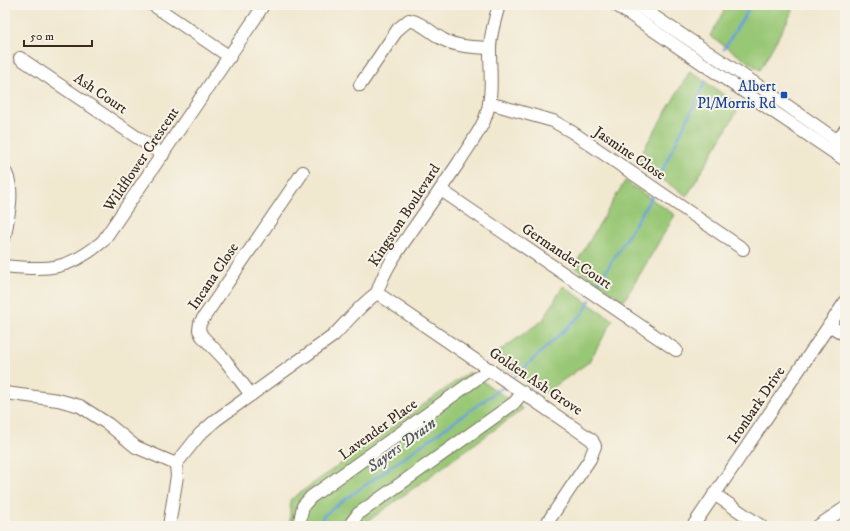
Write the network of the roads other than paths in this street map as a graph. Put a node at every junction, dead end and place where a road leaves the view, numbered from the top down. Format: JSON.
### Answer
{"nodes":[{"id":1,"x":153,"y":5,"type":"edge"},
{"id":2,"x":263,"y":5,"type":"edge"},
{"id":3,"x":499,"y":5,"type":"edge"},
{"id":4,"x":616,"y":5,"type":"edge"},
{"id":5,"x":637,"y":5,"type":"edge"},
{"id":6,"x":490,"y":48,"type":"junction"},
{"id":7,"x":230,"y":57,"type":"junction"},
{"id":8,"x":20,"y":58,"type":"dead end"},
{"id":9,"x":360,"y":85,"type":"dead end"},
{"id":10,"x":489,"y":103,"type":"junction"},
{"id":11,"x":845,"y":130,"type":"edge"},
{"id":12,"x":838,"y":146,"type":"edge"},
{"id":13,"x":163,"y":155,"type":"junction"},
{"id":14,"x":845,"y":160,"type":"edge"},
{"id":15,"x":303,"y":172,"type":"dead end"},
{"id":16,"x":6,"y":173,"type":"edge"},
{"id":17,"x":440,"y":190,"type":"junction"},
{"id":18,"x":5,"y":236,"type":"edge"},
{"id":19,"x":743,"y":250,"type":"dead end"},
{"id":20,"x":5,"y":266,"type":"edge"},
{"id":21,"x":378,"y":293,"type":"junction"},
{"id":22,"x":845,"y":302,"type":"edge"},
{"id":23,"x":830,"y":324,"type":"junction"},
{"id":24,"x":845,"y":335,"type":"edge"},
{"id":25,"x":676,"y":350,"type":"dead end"},
{"id":26,"x":490,"y":369,"type":"junction"},
{"id":27,"x":523,"y":392,"type":"junction"},
{"id":28,"x":5,"y":394,"type":"edge"},
{"id":29,"x":251,"y":395,"type":"junction"},
{"id":30,"x":176,"y":464,"type":"junction"},
{"id":31,"x":714,"y":494,"type":"junction"},
{"id":32,"x":845,"y":508,"type":"edge"},
{"id":33,"x":169,"y":526,"type":"edge"},
{"id":34,"x":299,"y":526,"type":"edge"},
{"id":35,"x":349,"y":526,"type":"edge"},
{"id":36,"x":546,"y":526,"type":"edge"},
{"id":37,"x":693,"y":526,"type":"edge"},
{"id":38,"x":761,"y":526,"type":"edge"},
{"id":39,"x":818,"y":526,"type":"edge"}],
"edges":[{"from":1,"to":7,"type":"street"},
{"from":2,"to":7,"type":"street","name":"Wildflower Crescent"},
{"from":3,"to":6,"type":"street","name":"Kingston Boulevard"},
{"from":4,"to":12,"type":"street"},
{"from":5,"to":12,"type":"street"},
{"from":6,"to":9,"type":"street"},
{"from":6,"to":10,"type":"street","name":"Kingston Boulevard"},
{"from":7,"to":13,"type":"street","name":"Wildflower Crescent"},
{"from":8,"to":13,"type":"street","name":"Ash Court"},
{"from":10,"to":17,"type":"street","name":"Kingston Boulevard"},
{"from":10,"to":19,"type":"street","name":"Jasmine Close"},
{"from":11,"to":12,"type":"street"},
{"from":12,"to":14,"type":"street"},
{"from":13,"to":20,"type":"street","name":"Wildflower Crescent"},
{"from":15,"to":29,"type":"street","name":"Incana Close"},
{"from":16,"to":18,"type":"street"},
{"from":17,"to":21,"type":"street","name":"Kingston Boulevard"},
{"from":17,"to":25,"type":"street","name":"Germander Court"},
{"from":21,"to":26,"type":"street","name":"Golden Ash Grove"},
{"from":21,"to":29,"type":"street"},
{"from":22,"to":23,"type":"street","name":"Ironbark Drive"},
{"from":23,"to":24,"type":"street"},
{"from":23,"to":31,"type":"street","name":"Ironbark Drive"},
{"from":26,"to":27,"type":"street","name":"Golden Ash Grove"},
{"from":26,"to":34,"type":"street","name":"Lavender Place"},
{"from":27,"to":35,"type":"street"},
{"from":27,"to":36,"type":"street","name":"Golden Ash Grove"},
{"from":28,"to":30,"type":"street"},
{"from":29,"to":30,"type":"street"},
{"from":30,"to":33,"type":"street"},
{"from":31,"to":37,"type":"street","name":"Ironbark Drive"},
{"from":31,"to":38,"type":"street"},
{"from":32,"to":39,"type":"street"}]}
